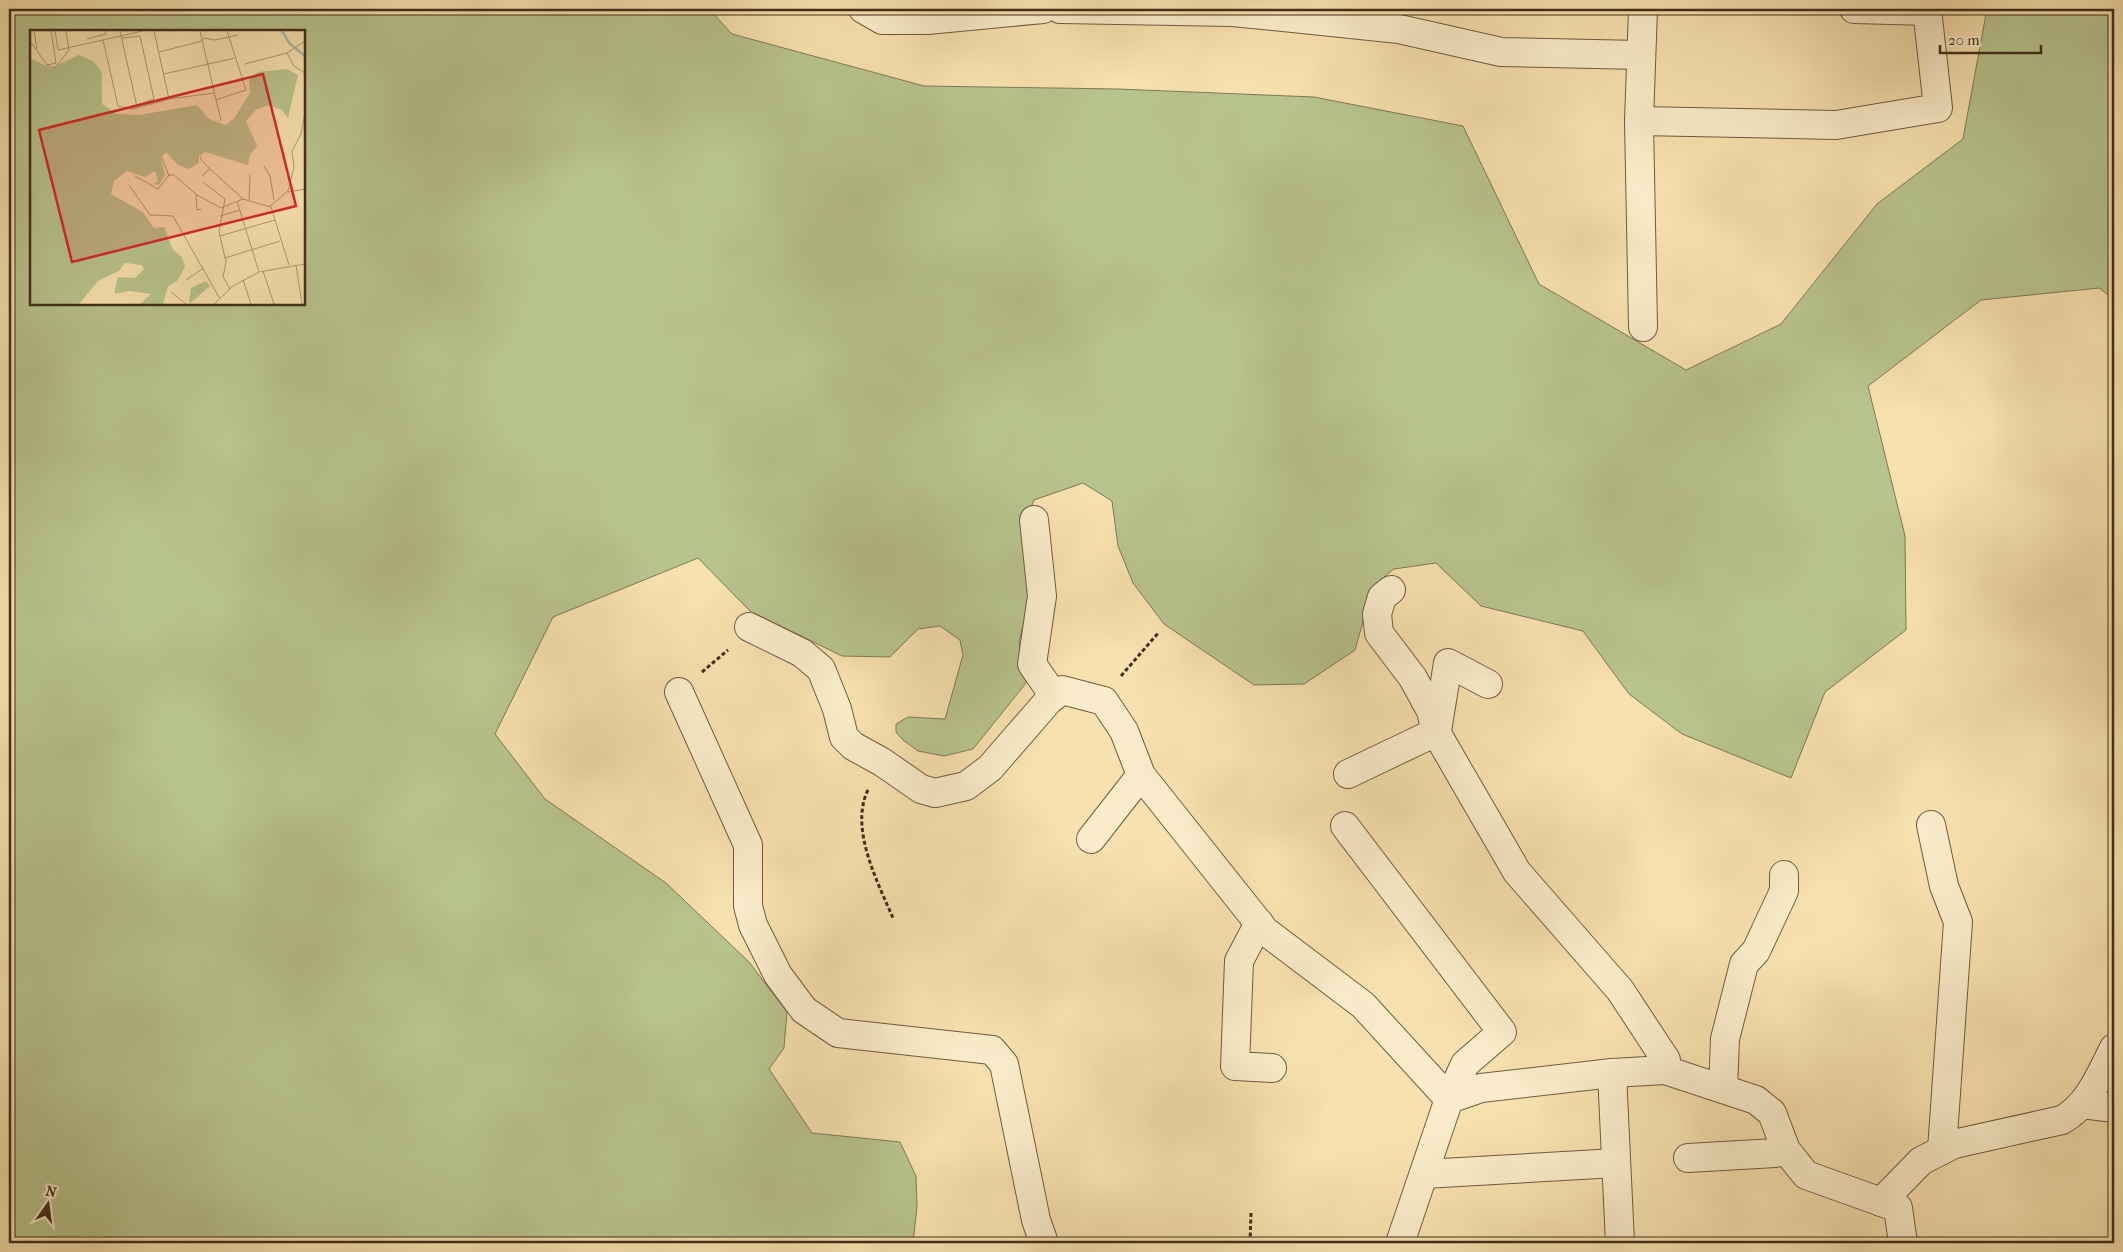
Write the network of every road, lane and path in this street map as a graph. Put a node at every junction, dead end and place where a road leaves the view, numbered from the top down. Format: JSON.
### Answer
{"nodes":[{"id":1,"x":863,"y":9,"type":"edge"},
{"id":2,"x":1043,"y":9,"type":"edge"},
{"id":3,"x":1060,"y":9,"type":"edge"},
{"id":4,"x":1643,"y":9,"type":"edge"},
{"id":5,"x":1854,"y":9,"type":"edge"},
{"id":6,"x":1233,"y":10,"type":"edge"},
{"id":7,"x":1928,"y":10,"type":"edge"},
{"id":8,"x":928,"y":14,"type":"edge"},
{"id":9,"x":1641,"y":55,"type":"junction"},
{"id":10,"x":1640,"y":121,"type":"junction"},
{"id":11,"x":1643,"y":327,"type":"dead end"},
{"id":12,"x":1034,"y":520,"type":"dead end"},
{"id":13,"x":1391,"y":590,"type":"dead end"},
{"id":14,"x":749,"y":627,"type":"joint"},
{"id":15,"x":1160,"y":632,"type":"dead end"},
{"id":16,"x":1488,"y":684,"type":"dead end"},
{"id":17,"x":679,"y":692,"type":"joint"},
{"id":18,"x":1054,"y":696,"type":"junction"},
{"id":19,"x":1104,"y":701,"type":"junction"},
{"id":20,"x":1436,"y":732,"type":"junction"},
{"id":21,"x":882,"y":762,"type":"junction"},
{"id":22,"x":1348,"y":774,"type":"dead end"},
{"id":23,"x":1141,"y":775,"type":"junction"},
{"id":24,"x":1931,"y":825,"type":"dead end"},
{"id":25,"x":1345,"y":826,"type":"dead end"},
{"id":26,"x":1091,"y":839,"type":"dead end"},
{"id":27,"x":1784,"y":875,"type":"dead end"},
{"id":28,"x":893,"y":918,"type":"dead end"},
{"id":29,"x":1259,"y":923,"type":"junction"},
{"id":30,"x":2114,"y":1048,"type":"edge"},
{"id":31,"x":1272,"y":1068,"type":"dead end"},
{"id":32,"x":1665,"y":1070,"type":"junction"},
{"id":33,"x":1612,"y":1073,"type":"junction"},
{"id":34,"x":1723,"y":1090,"type":"junction"},
{"id":35,"x":1449,"y":1099,"type":"junction"},
{"id":36,"x":2082,"y":1104,"type":"junction"},
{"id":37,"x":2114,"y":1108,"type":"edge"},
{"id":38,"x":1786,"y":1150,"type":"junction"},
{"id":39,"x":1942,"y":1150,"type":"junction"},
{"id":40,"x":1688,"y":1158,"type":"dead end"},
{"id":41,"x":1616,"y":1164,"type":"junction"},
{"id":42,"x":1424,"y":1174,"type":"junction"},
{"id":43,"x":1881,"y":1202,"type":"junction"},
{"id":44,"x":1251,"y":1213,"type":"dead end"},
{"id":45,"x":1044,"y":1243,"type":"edge"},
{"id":46,"x":1250,"y":1243,"type":"edge"},
{"id":47,"x":1400,"y":1243,"type":"edge"},
{"id":48,"x":1620,"y":1243,"type":"edge"},
{"id":49,"x":1903,"y":1243,"type":"edge"}],
"edges":[{"from":1,"to":8,"type":"street"},
{"from":2,"to":8,"type":"street"},
{"from":3,"to":6,"type":"street"},
{"from":4,"to":9,"type":"street"},
{"from":5,"to":7,"type":"street"},
{"from":6,"to":9,"type":"street"},
{"from":7,"to":10,"type":"street"},
{"from":9,"to":10,"type":"street"},
{"from":10,"to":11,"type":"street"},
{"from":12,"to":18,"type":"street"},
{"from":13,"to":20,"type":"street"},
{"from":14,"to":17,"type":"path"},
{"from":14,"to":21,"type":"street"},
{"from":15,"to":19,"type":"path"},
{"from":16,"to":20,"type":"street"},
{"from":17,"to":45,"type":"street"},
{"from":18,"to":19,"type":"street"},
{"from":18,"to":21,"type":"street"},
{"from":19,"to":23,"type":"street"},
{"from":20,"to":22,"type":"street"},
{"from":20,"to":32,"type":"street"},
{"from":21,"to":28,"type":"path"},
{"from":23,"to":26,"type":"street"},
{"from":23,"to":29,"type":"street"},
{"from":24,"to":39,"type":"street"},
{"from":25,"to":35,"type":"street"},
{"from":27,"to":34,"type":"street"},
{"from":29,"to":31,"type":"street"},
{"from":29,"to":35,"type":"street"},
{"from":30,"to":36,"type":"street"},
{"from":32,"to":33,"type":"street"},
{"from":32,"to":34,"type":"street"},
{"from":33,"to":35,"type":"street"},
{"from":33,"to":41,"type":"street"},
{"from":34,"to":38,"type":"street"},
{"from":35,"to":42,"type":"street"},
{"from":36,"to":37,"type":"street"},
{"from":36,"to":39,"type":"street"},
{"from":38,"to":40,"type":"street"},
{"from":38,"to":43,"type":"street"},
{"from":39,"to":43,"type":"street"},
{"from":41,"to":42,"type":"street"},
{"from":41,"to":48,"type":"street"},
{"from":42,"to":47,"type":"street"},
{"from":43,"to":49,"type":"street"},
{"from":44,"to":46,"type":"path"}]}
